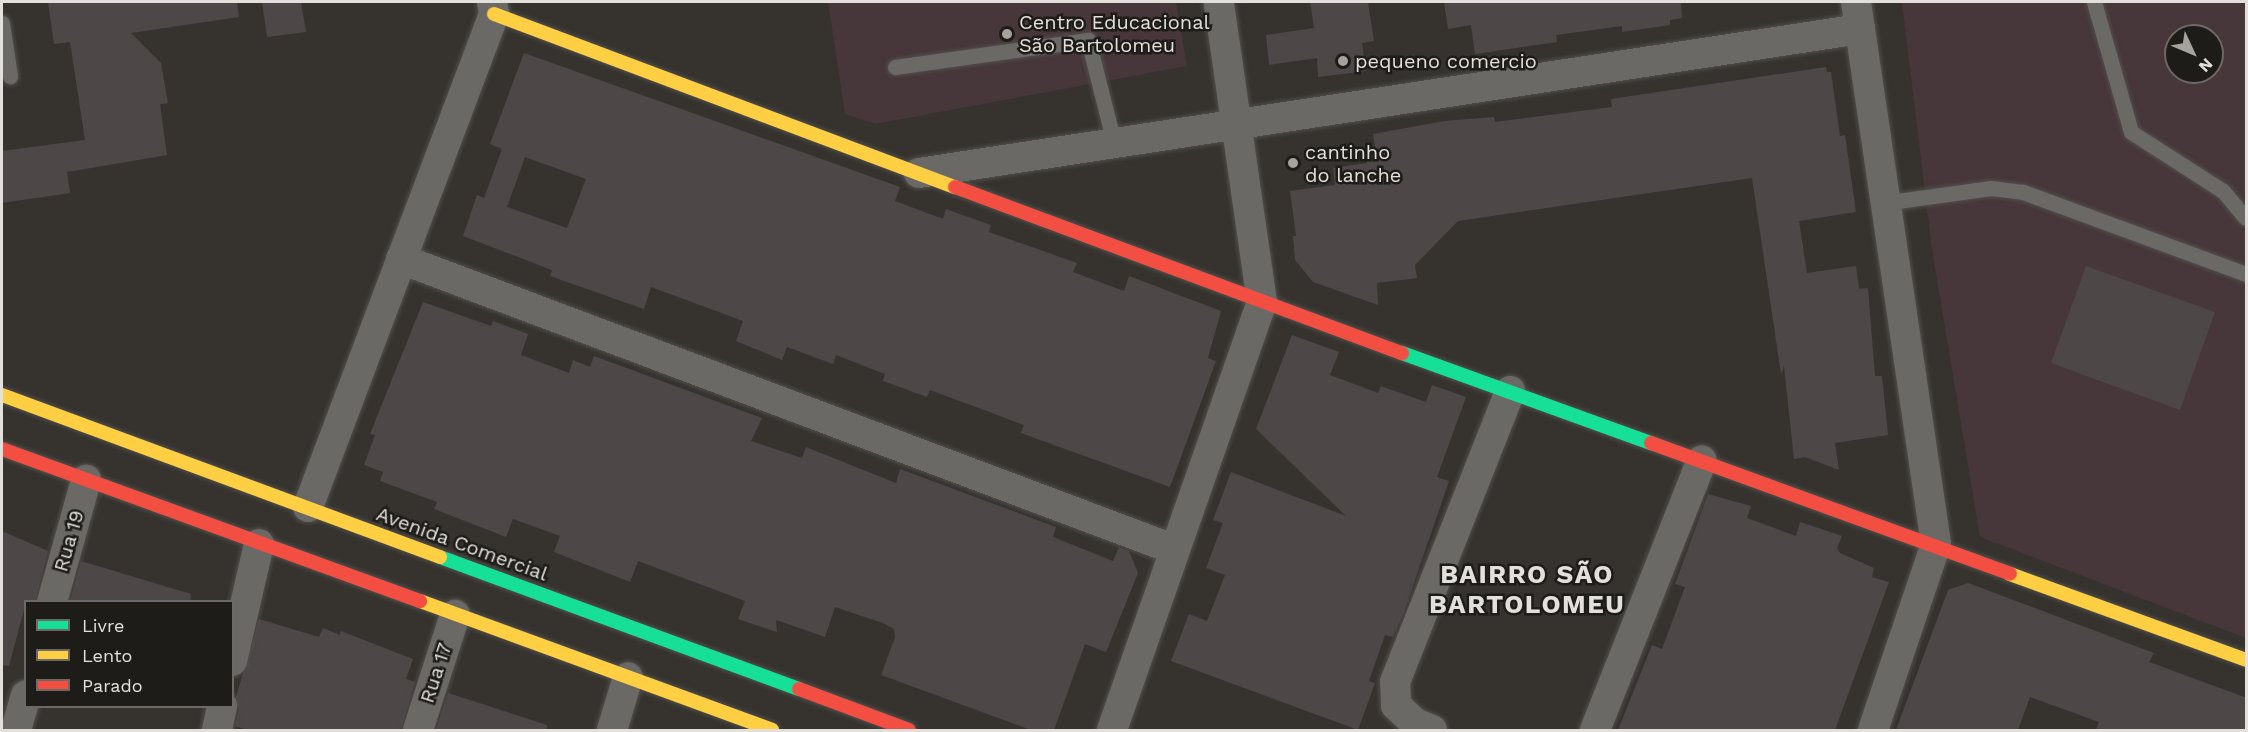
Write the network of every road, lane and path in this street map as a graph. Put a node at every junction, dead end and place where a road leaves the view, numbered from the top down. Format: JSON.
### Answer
{"nodes":[{"id":1,"x":1219,"y":2,"type":"edge"},
{"id":2,"x":2094,"y":2,"type":"edge"},
{"id":3,"x":493,"y":8,"type":"edge"},
{"id":4,"x":1858,"y":15,"type":"edge"},
{"id":5,"x":2,"y":23,"type":"edge"},
{"id":6,"x":895,"y":67,"type":"dead end"},
{"id":7,"x":10,"y":76,"type":"dead end"},
{"id":8,"x":1236,"y":124,"type":"junction"},
{"id":9,"x":1114,"y":143,"type":"junction"},
{"id":10,"x":919,"y":173,"type":"junction"},
{"id":11,"x":1883,"y":203,"type":"junction"},
{"id":12,"x":2247,"y":218,"type":"edge"},
{"id":13,"x":401,"y":259,"type":"junction"},
{"id":14,"x":2247,"y":274,"type":"edge"},
{"id":15,"x":1262,"y":302,"type":"junction"},
{"id":16,"x":1510,"y":391,"type":"junction"},
{"id":17,"x":8,"y":397,"type":"edge"},
{"id":18,"x":2,"y":415,"type":"edge"},
{"id":19,"x":2,"y":449,"type":"edge"},
{"id":20,"x":163,"y":454,"type":"junction"},
{"id":21,"x":1702,"y":460,"type":"junction"},
{"id":22,"x":86,"y":480,"type":"junction"},
{"id":23,"x":147,"y":502,"type":"junction"},
{"id":24,"x":308,"y":507,"type":"junction"},
{"id":25,"x":259,"y":544,"type":"junction"},
{"id":26,"x":1936,"y":544,"type":"junction"},
{"id":27,"x":1173,"y":549,"type":"junction"},
{"id":28,"x":53,"y":600,"type":"edge"},
{"id":29,"x":455,"y":615,"type":"junction"},
{"id":30,"x":234,"y":652,"type":"edge"},
{"id":31,"x":2247,"y":660,"type":"edge"},
{"id":32,"x":627,"y":677,"type":"junction"},
{"id":33,"x":24,"y":702,"type":"edge"},
{"id":34,"x":222,"y":708,"type":"edge"},
{"id":35,"x":16,"y":730,"type":"edge"},
{"id":36,"x":217,"y":730,"type":"edge"},
{"id":37,"x":418,"y":730,"type":"edge"},
{"id":38,"x":612,"y":730,"type":"edge"},
{"id":39,"x":772,"y":730,"type":"edge"},
{"id":40,"x":909,"y":730,"type":"edge"},
{"id":41,"x":1112,"y":730,"type":"edge"},
{"id":42,"x":1432,"y":730,"type":"edge"},
{"id":43,"x":1595,"y":730,"type":"edge"},
{"id":44,"x":1873,"y":730,"type":"edge"}],
"edges":[{"from":1,"to":8,"type":"street"},
{"from":2,"to":12,"type":"lane"},
{"from":3,"to":10,"type":"street"},
{"from":3,"to":13,"type":"street"},
{"from":4,"to":8,"type":"street"},
{"from":4,"to":11,"type":"street"},
{"from":5,"to":7,"type":"lane"},
{"from":6,"to":9,"type":"lane"},
{"from":8,"to":9,"type":"street"},
{"from":8,"to":15,"type":"street"},
{"from":9,"to":10,"type":"street"},
{"from":10,"to":15,"type":"street"},
{"from":11,"to":14,"type":"lane"},
{"from":11,"to":26,"type":"street"},
{"from":13,"to":24,"type":"street"},
{"from":13,"to":27,"type":"street"},
{"from":15,"to":16,"type":"street"},
{"from":15,"to":27,"type":"street"},
{"from":16,"to":21,"type":"street"},
{"from":16,"to":42,"type":"street"},
{"from":17,"to":18,"type":"street"},
{"from":17,"to":20,"type":"street","name":"Avenida Comercial"},
{"from":19,"to":22,"type":"street"},
{"from":20,"to":23,"type":"street"},
{"from":20,"to":24,"type":"street","name":"Avenida Comercial"},
{"from":21,"to":26,"type":"street"},
{"from":21,"to":43,"type":"street"},
{"from":22,"to":23,"type":"street"},
{"from":22,"to":28,"type":"street","name":"Rua 19"},
{"from":23,"to":25,"type":"street"},
{"from":24,"to":40,"type":"street","name":"Avenida Comercial"},
{"from":25,"to":29,"type":"street"},
{"from":25,"to":30,"type":"street"},
{"from":26,"to":31,"type":"street"},
{"from":26,"to":44,"type":"street"},
{"from":27,"to":41,"type":"street"},
{"from":29,"to":32,"type":"street"},
{"from":29,"to":37,"type":"street","name":"Rua 17"},
{"from":32,"to":38,"type":"street"},
{"from":32,"to":39,"type":"street"},
{"from":33,"to":35,"type":"street"},
{"from":34,"to":36,"type":"street"}]}
